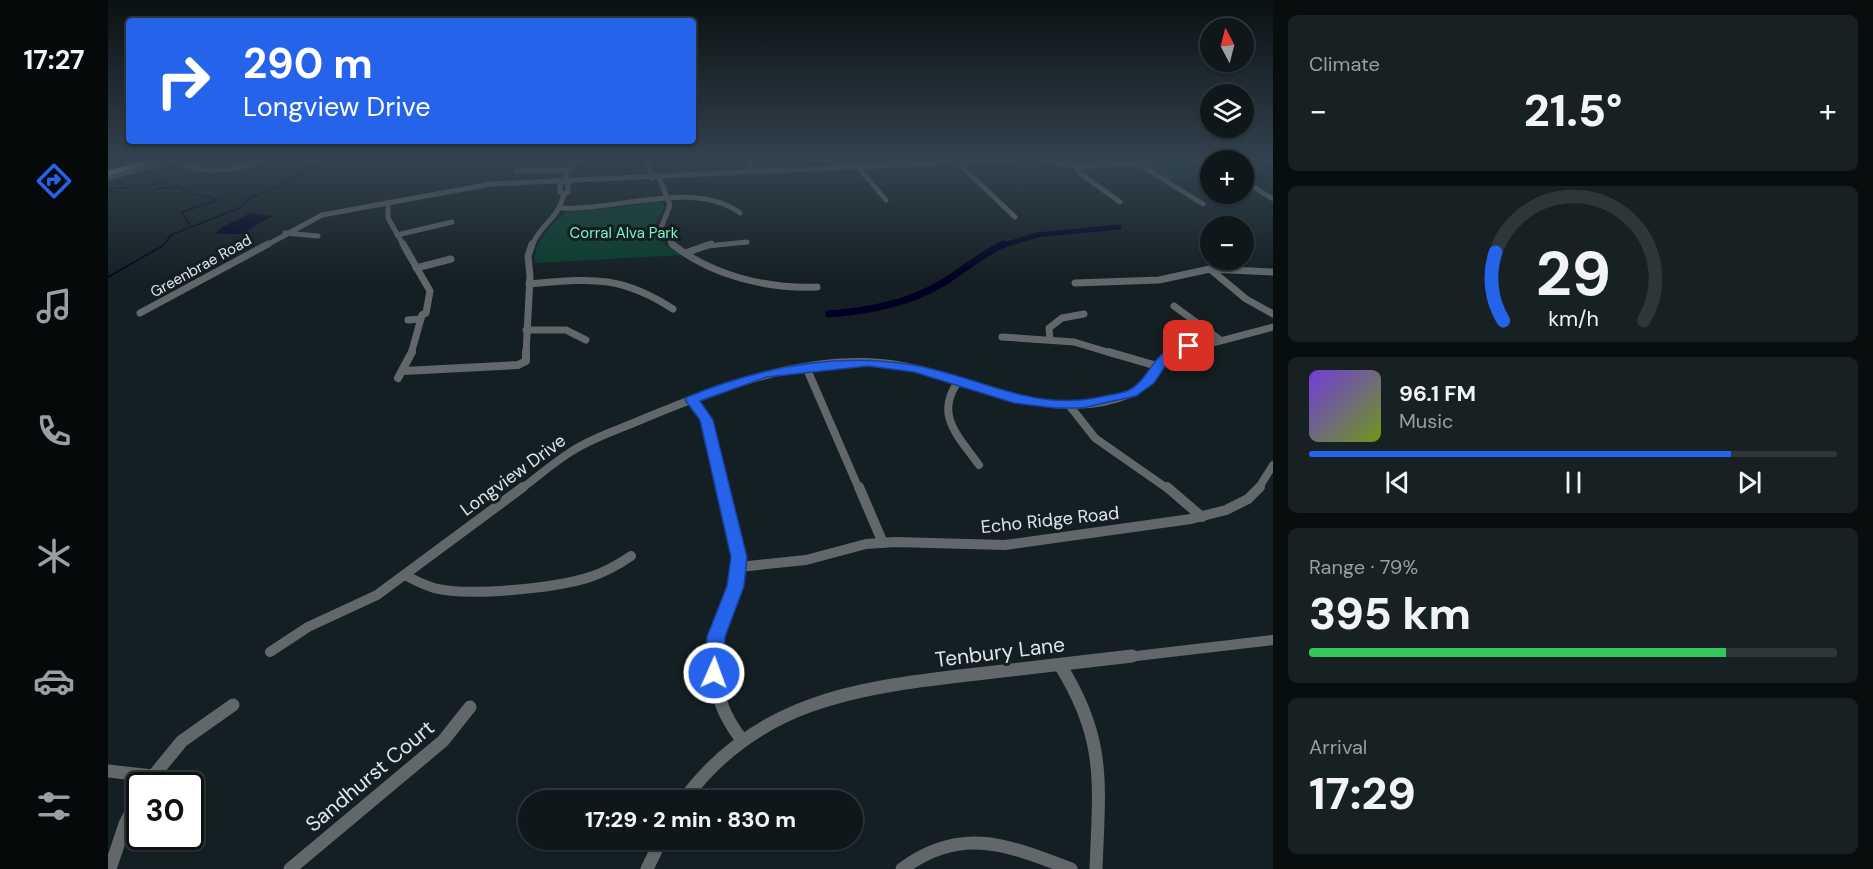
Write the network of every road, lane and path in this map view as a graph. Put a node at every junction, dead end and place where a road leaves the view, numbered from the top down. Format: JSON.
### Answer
{"nodes":[{"id":1,"x":668,"y":199,"type":"edge"},
{"id":2,"x":401,"y":200,"type":"edge"},
{"id":3,"x":563,"y":200,"type":"edge"},
{"id":4,"x":664,"y":200,"type":"edge"},
{"id":5,"x":712,"y":200,"type":"edge"},
{"id":6,"x":997,"y":200,"type":"edge"},
{"id":7,"x":1117,"y":200,"type":"edge"},
{"id":8,"x":388,"y":202,"type":"junction"},
{"id":9,"x":1120,"y":202,"type":"dead end"},
{"id":10,"x":562,"y":208,"type":"junction"},
{"id":11,"x":740,"y":213,"type":"dead end"},
{"id":12,"x":1015,"y":217,"type":"dead end"},
{"id":13,"x":452,"y":222,"type":"dead end"},
{"id":14,"x":285,"y":233,"type":"junction"},
{"id":15,"x":397,"y":235,"type":"junction"},
{"id":16,"x":318,"y":236,"type":"dead end"},
{"id":17,"x":747,"y":242,"type":"dead end"},
{"id":18,"x":685,"y":253,"type":"junction"},
{"id":19,"x":451,"y":259,"type":"dead end"},
{"id":20,"x":417,"y":268,"type":"junction"},
{"id":21,"x":1217,"y":272,"type":"junction"},
{"id":22,"x":1273,"y":272,"type":"edge"},
{"id":23,"x":1075,"y":283,"type":"dead end"},
{"id":24,"x":530,"y":284,"type":"junction"},
{"id":25,"x":817,"y":287,"type":"dead end"},
{"id":26,"x":427,"y":290,"type":"joint"},
{"id":27,"x":1174,"y":306,"type":"dead end"},
{"id":28,"x":673,"y":309,"type":"dead end"},
{"id":29,"x":140,"y":313,"type":"dead end"},
{"id":30,"x":1084,"y":314,"type":"dead end"},
{"id":31,"x":1273,"y":314,"type":"edge"},
{"id":32,"x":422,"y":317,"type":"junction"},
{"id":33,"x":408,"y":320,"type":"dead end"},
{"id":34,"x":1273,"y":327,"type":"edge"},
{"id":35,"x":526,"y":330,"type":"junction"},
{"id":36,"x":1002,"y":337,"type":"dead end"},
{"id":37,"x":1050,"y":339,"type":"junction"},
{"id":38,"x":1219,"y":339,"type":"junction"},
{"id":39,"x":586,"y":340,"type":"dead end"},
{"id":40,"x":1157,"y":366,"type":"junction"},
{"id":41,"x":806,"y":367,"type":"junction"},
{"id":42,"x":401,"y":375,"type":"joint"},
{"id":43,"x":958,"y":382,"type":"junction"},
{"id":44,"x":691,"y":400,"type":"junction"},
{"id":45,"x":1069,"y":405,"type":"junction"},
{"id":46,"x":979,"y":465,"type":"dead end"},
{"id":47,"x":1273,"y":465,"type":"edge"},
{"id":48,"x":1202,"y":517,"type":"junction"},
{"id":49,"x":883,"y":543,"type":"junction"},
{"id":50,"x":631,"y":556,"type":"dead end"},
{"id":51,"x":739,"y":567,"type":"junction"},
{"id":52,"x":405,"y":575,"type":"junction"},
{"id":53,"x":1273,"y":640,"type":"edge"},
{"id":54,"x":270,"y":652,"type":"dead end"},
{"id":55,"x":1060,"y":665,"type":"junction"},
{"id":56,"x":233,"y":705,"type":"dead end"},
{"id":57,"x":470,"y":707,"type":"dead end"},
{"id":58,"x":742,"y":741,"type":"junction"},
{"id":59,"x":108,"y":771,"type":"edge"},
{"id":60,"x":156,"y":772,"type":"edge"},
{"id":61,"x":126,"y":776,"type":"edge"},
{"id":62,"x":691,"y":790,"type":"edge"},
{"id":63,"x":126,"y":822,"type":"edge"},
{"id":64,"x":656,"y":850,"type":"edge"},
{"id":65,"x":110,"y":869,"type":"edge"},
{"id":66,"x":290,"y":869,"type":"edge"},
{"id":67,"x":647,"y":869,"type":"edge"},
{"id":68,"x":903,"y":869,"type":"edge"},
{"id":69,"x":1071,"y":869,"type":"edge"},
{"id":70,"x":1096,"y":869,"type":"edge"}],
"edges":[{"from":1,"to":18,"type":"street"},
{"from":2,"to":8,"type":"street","name":"Greenbrae Road"},
{"from":3,"to":10,"type":"street"},
{"from":4,"to":10,"type":"street"},
{"from":5,"to":11,"type":"street"},
{"from":6,"to":12,"type":"street"},
{"from":7,"to":9,"type":"street"},
{"from":8,"to":14,"type":"street","name":"Greenbrae Road"},
{"from":8,"to":15,"type":"street"},
{"from":10,"to":24,"type":"street"},
{"from":13,"to":15,"type":"street"},
{"from":14,"to":16,"type":"street"},
{"from":14,"to":29,"type":"street","name":"Greenbrae Road"},
{"from":15,"to":20,"type":"street"},
{"from":17,"to":18,"type":"street"},
{"from":18,"to":25,"type":"street"},
{"from":19,"to":20,"type":"street"},
{"from":20,"to":26,"type":"street"},
{"from":21,"to":22,"type":"street"},
{"from":21,"to":23,"type":"street"},
{"from":21,"to":31,"type":"street"},
{"from":24,"to":28,"type":"street"},
{"from":24,"to":35,"type":"street"},
{"from":26,"to":32,"type":"street"},
{"from":27,"to":38,"type":"street"},
{"from":30,"to":37,"type":"street"},
{"from":32,"to":33,"type":"street"},
{"from":32,"to":42,"type":"street"},
{"from":34,"to":38,"type":"street","name":"Longview Drive"},
{"from":35,"to":39,"type":"street"},
{"from":35,"to":42,"type":"street"},
{"from":36,"to":37,"type":"street"},
{"from":37,"to":40,"type":"street"},
{"from":38,"to":40,"type":"street","name":"Longview Drive"},
{"from":40,"to":45,"type":"street","name":"Longview Drive"},
{"from":41,"to":43,"type":"street","name":"Longview Drive"},
{"from":41,"to":44,"type":"street","name":"Longview Drive"},
{"from":41,"to":49,"type":"street"},
{"from":43,"to":45,"type":"street","name":"Longview Drive"},
{"from":43,"to":46,"type":"street"},
{"from":44,"to":51,"type":"street"},
{"from":44,"to":52,"type":"street","name":"Longview Drive"},
{"from":45,"to":48,"type":"street"},
{"from":47,"to":48,"type":"street","name":"Echo Ridge Road"},
{"from":48,"to":49,"type":"street","name":"Echo Ridge Road"},
{"from":49,"to":51,"type":"street","name":"Echo Ridge Road"},
{"from":50,"to":52,"type":"street"},
{"from":51,"to":58,"type":"street"},
{"from":52,"to":54,"type":"street","name":"Longview Drive"},
{"from":53,"to":55,"type":"street","name":"Tenbury Lane"},
{"from":55,"to":58,"type":"street","name":"Tenbury Lane"},
{"from":55,"to":70,"type":"street"},
{"from":56,"to":60,"type":"street"},
{"from":57,"to":66,"type":"street","name":"Sandhurst Court"},
{"from":58,"to":62,"type":"street","name":"Tenbury Lane"},
{"from":59,"to":61,"type":"street"},
{"from":63,"to":65,"type":"street"},
{"from":64,"to":67,"type":"street"},
{"from":68,"to":69,"type":"street"}]}
